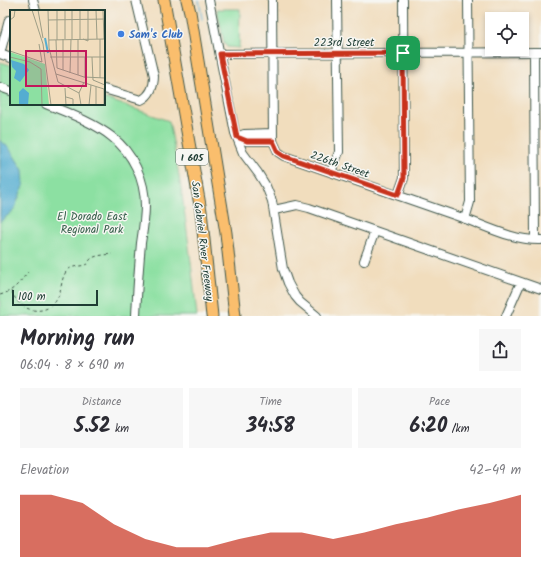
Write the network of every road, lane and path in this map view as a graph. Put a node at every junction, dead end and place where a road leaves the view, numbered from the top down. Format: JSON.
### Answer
{"nodes":[{"id":1,"x":33,"y":0,"type":"edge"},
{"id":2,"x":136,"y":0,"type":"edge"},
{"id":3,"x":164,"y":0,"type":"edge"},
{"id":4,"x":187,"y":0,"type":"edge"},
{"id":5,"x":209,"y":0,"type":"edge"},
{"id":6,"x":272,"y":0,"type":"edge"},
{"id":7,"x":337,"y":0,"type":"edge"},
{"id":8,"x":403,"y":0,"type":"edge"},
{"id":9,"x":468,"y":0,"type":"edge"},
{"id":10,"x":36,"y":10,"type":"edge"},
{"id":11,"x":10,"y":20,"type":"edge"},
{"id":12,"x":469,"y":52,"type":"junction"},
{"id":13,"x":538,"y":52,"type":"edge"},
{"id":14,"x":338,"y":53,"type":"junction"},
{"id":15,"x":403,"y":53,"type":"junction"},
{"id":16,"x":0,"y":54,"type":"edge"},
{"id":17,"x":220,"y":54,"type":"junction"},
{"id":18,"x":272,"y":54,"type":"junction"},
{"id":19,"x":10,"y":58,"type":"edge"},
{"id":20,"x":0,"y":87,"type":"edge"},
{"id":21,"x":105,"y":89,"type":"edge"},
{"id":22,"x":10,"y":91,"type":"edge"},
{"id":23,"x":48,"y":105,"type":"edge"},
{"id":24,"x":237,"y":137,"type":"junction"},
{"id":25,"x":273,"y":137,"type":"junction"},
{"id":26,"x":331,"y":172,"type":"junction"},
{"id":27,"x":398,"y":195,"type":"junction"},
{"id":28,"x":274,"y":210,"type":"junction"},
{"id":29,"x":465,"y":219,"type":"junction"},
{"id":30,"x":375,"y":231,"type":"junction"},
{"id":31,"x":538,"y":240,"type":"edge"},
{"id":32,"x":112,"y":254,"type":"dead end"},
{"id":33,"x":364,"y":261,"type":"dead end"},
{"id":34,"x":28,"y":272,"type":"dead end"},
{"id":35,"x":521,"y":282,"type":"junction"},
{"id":36,"x":541,"y":289,"type":"edge"},
{"id":37,"x":11,"y":291,"type":"junction"},
{"id":38,"x":0,"y":295,"type":"edge"},
{"id":39,"x":136,"y":316,"type":"edge"},
{"id":40,"x":212,"y":316,"type":"edge"},
{"id":41,"x":235,"y":316,"type":"edge"},
{"id":42,"x":317,"y":316,"type":"edge"},
{"id":43,"x":506,"y":316,"type":"edge"}],
"edges":[{"from":1,"to":10,"type":"street"},
{"from":2,"to":21,"type":"street"},
{"from":3,"to":40,"type":"highway","name":"San Gabriel River Freeway","number":"I 605"},
{"from":4,"to":41,"type":"highway","name":"San Gabriel River Freeway","number":"I 605"},
{"from":5,"to":17,"type":"street"},
{"from":6,"to":18,"type":"street"},
{"from":7,"to":14,"type":"street"},
{"from":8,"to":15,"type":"street"},
{"from":9,"to":12,"type":"street"},
{"from":11,"to":16,"type":"street"},
{"from":12,"to":13,"type":"street","name":"223rd Street"},
{"from":12,"to":15,"type":"street","name":"223rd Street"},
{"from":12,"to":29,"type":"street"},
{"from":13,"to":31,"type":"street"},
{"from":14,"to":15,"type":"street","name":"223rd Street"},
{"from":14,"to":18,"type":"street","name":"223rd Street"},
{"from":14,"to":26,"type":"street"},
{"from":15,"to":27,"type":"street"},
{"from":16,"to":19,"type":"street"},
{"from":17,"to":18,"type":"street","name":"223rd Street"},
{"from":17,"to":24,"type":"street"},
{"from":18,"to":25,"type":"street"},
{"from":20,"to":22,"type":"street"},
{"from":23,"to":39,"type":"street"},
{"from":24,"to":25,"type":"street"},
{"from":24,"to":28,"type":"street"},
{"from":25,"to":26,"type":"street","name":"226th Street"},
{"from":26,"to":27,"type":"street","name":"226th Street"},
{"from":27,"to":29,"type":"street","name":"226th Street"},
{"from":28,"to":30,"type":"street"},
{"from":28,"to":42,"type":"street"},
{"from":29,"to":31,"type":"street","name":"226th Street"},
{"from":30,"to":33,"type":"street"},
{"from":30,"to":35,"type":"street"},
{"from":32,"to":37,"type":"path"},
{"from":34,"to":37,"type":"path"},
{"from":35,"to":36,"type":"street"},
{"from":35,"to":43,"type":"street"},
{"from":37,"to":38,"type":"path"}]}
